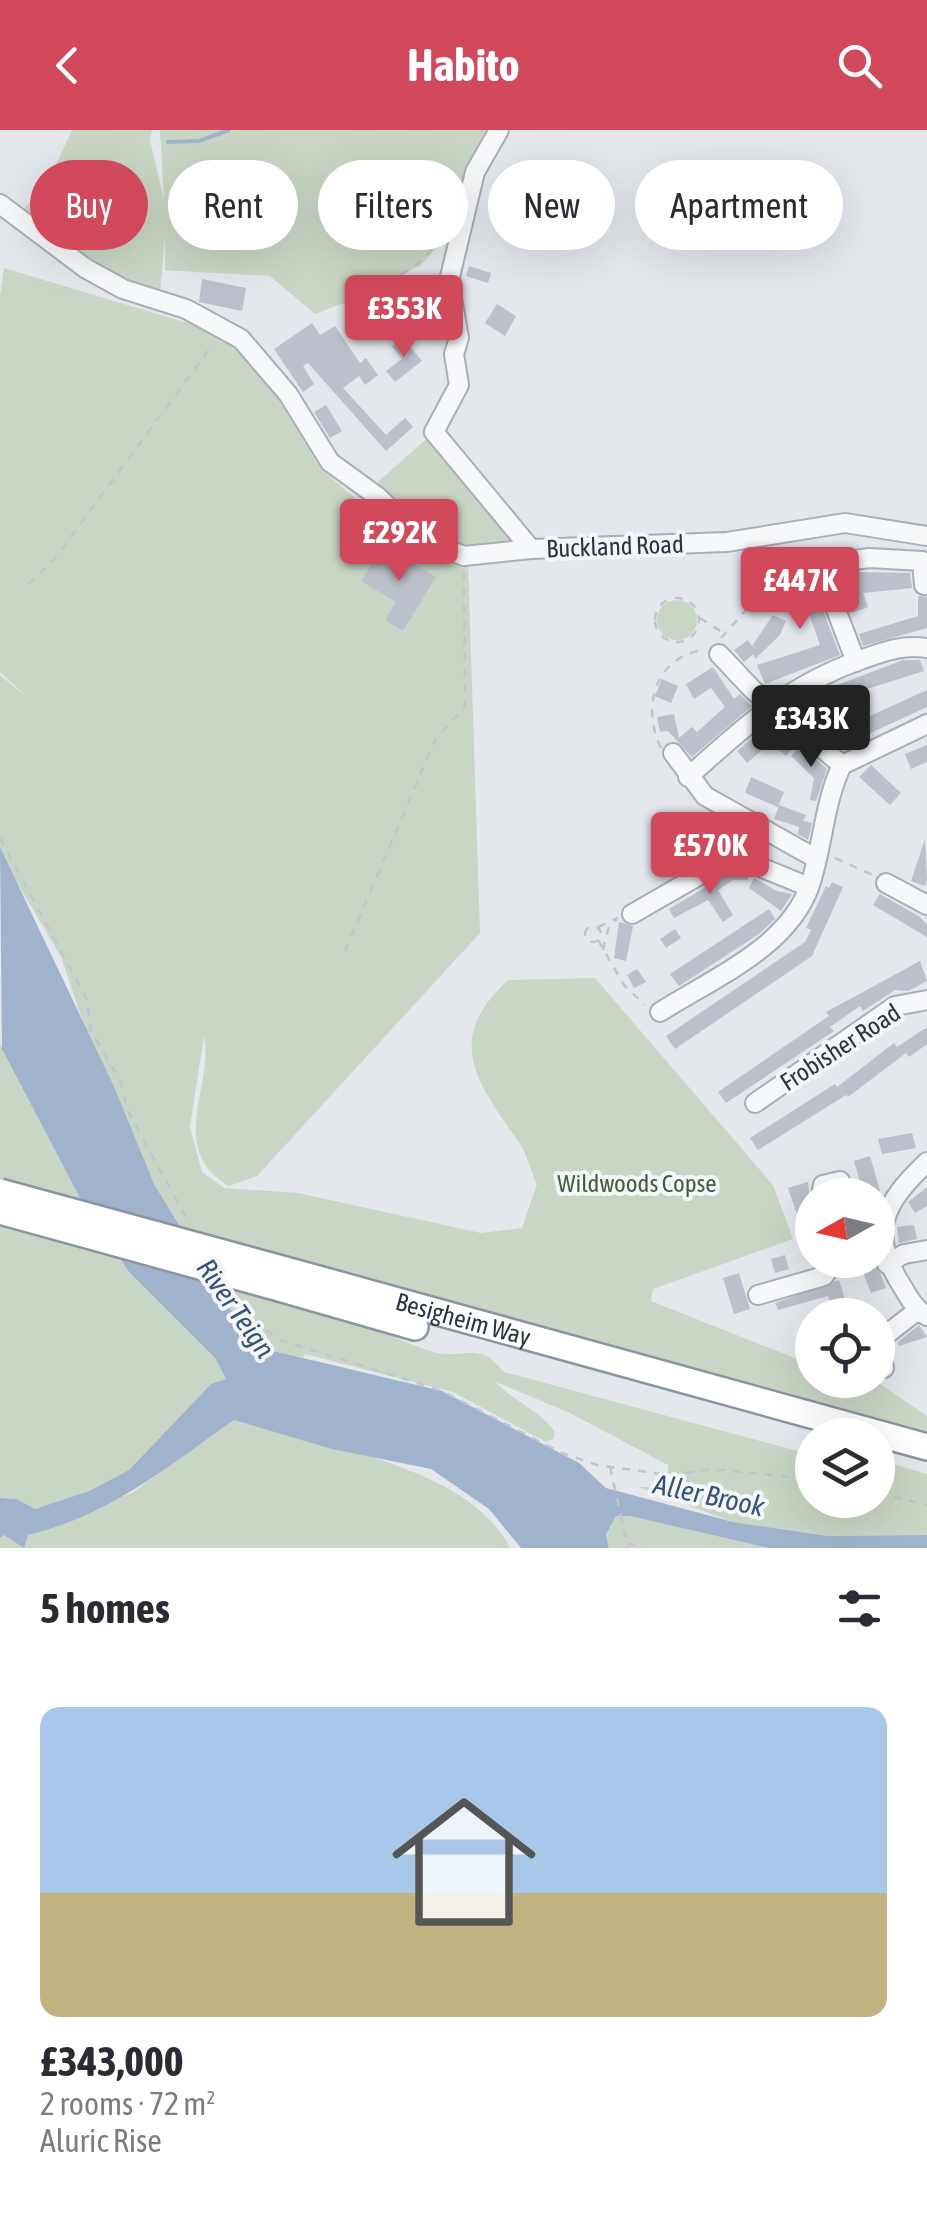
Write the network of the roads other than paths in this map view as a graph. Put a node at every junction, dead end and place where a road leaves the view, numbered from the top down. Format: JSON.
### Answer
{"nodes":[{"id":1,"x":499,"y":130,"type":"edge"},
{"id":2,"x":0,"y":204,"type":"edge"},
{"id":3,"x":927,"y":536,"type":"edge"},
{"id":4,"x":531,"y":549,"type":"junction"},
{"id":5,"x":924,"y":585,"type":"dead end"},
{"id":6,"x":927,"y":648,"type":"edge"},
{"id":7,"x":719,"y":654,"type":"dead end"},
{"id":8,"x":856,"y":662,"type":"junction"},
{"id":9,"x":772,"y":702,"type":"junction"},
{"id":10,"x":927,"y":724,"type":"edge"},
{"id":11,"x":673,"y":753,"type":"dead end"},
{"id":12,"x":842,"y":765,"type":"junction"},
{"id":13,"x":688,"y":776,"type":"junction"},
{"id":14,"x":818,"y":856,"type":"junction"},
{"id":15,"x":886,"y":883,"type":"road end"},
{"id":16,"x":809,"y":887,"type":"junction"},
{"id":17,"x":927,"y":904,"type":"edge"},
{"id":18,"x":625,"y":916,"type":"road end"},
{"id":19,"x":927,"y":1000,"type":"edge"},
{"id":20,"x":660,"y":1012,"type":"road end"},
{"id":21,"x":755,"y":1103,"type":"dead end"},
{"id":22,"x":927,"y":1162,"type":"edge"},
{"id":23,"x":0,"y":1192,"type":"edge"},
{"id":24,"x":895,"y":1197,"type":"edge"},
{"id":25,"x":0,"y":1211,"type":"edge"},
{"id":26,"x":927,"y":1250,"type":"edge"},
{"id":27,"x":895,"y":1259,"type":"edge"},
{"id":28,"x":895,"y":1275,"type":"edge"},
{"id":29,"x":280,"y":1278,"type":"junction"},
{"id":30,"x":817,"y":1278,"type":"edge"},
{"id":31,"x":758,"y":1295,"type":"dead end"},
{"id":32,"x":922,"y":1314,"type":"edge"},
{"id":33,"x":895,"y":1331,"type":"edge"},
{"id":34,"x":795,"y":1429,"type":"edge"},
{"id":35,"x":927,"y":1446,"type":"edge"},
{"id":36,"x":895,"y":1456,"type":"edge"},
{"id":37,"x":927,"y":1465,"type":"edge"}],
"edges":[{"from":1,"to":4,"type":"street","name":"Buckland Road"},
{"from":2,"to":4,"type":"street"},
{"from":3,"to":4,"type":"street","name":"Buckland Road"},
{"from":5,"to":8,"type":"street"},
{"from":6,"to":8,"type":"street"},
{"from":7,"to":9,"type":"street"},
{"from":8,"to":9,"type":"street"},
{"from":9,"to":12,"type":"street"},
{"from":9,"to":13,"type":"street"},
{"from":10,"to":12,"type":"street"},
{"from":11,"to":13,"type":"street"},
{"from":12,"to":14,"type":"street"},
{"from":13,"to":14,"type":"street"},
{"from":14,"to":16,"type":"street"},
{"from":15,"to":17,"type":"street"},
{"from":16,"to":18,"type":"street"},
{"from":16,"to":20,"type":"street"},
{"from":19,"to":21,"type":"street","name":"Frobisher Road"},
{"from":22,"to":24,"type":"street"},
{"from":23,"to":29,"type":"highway","name":"Besigheim Way","bridge":true},
{"from":25,"to":29,"type":"highway","name":"Besigheim Way","bridge":true},
{"from":26,"to":27,"type":"street"},
{"from":28,"to":32,"type":"street"},
{"from":29,"to":34,"type":"highway","name":"Besigheim Way"},
{"from":29,"to":35,"type":"highway","name":"Besigheim Way"},
{"from":30,"to":31,"type":"street"},
{"from":32,"to":33,"type":"street"},
{"from":36,"to":37,"type":"highway"}]}
